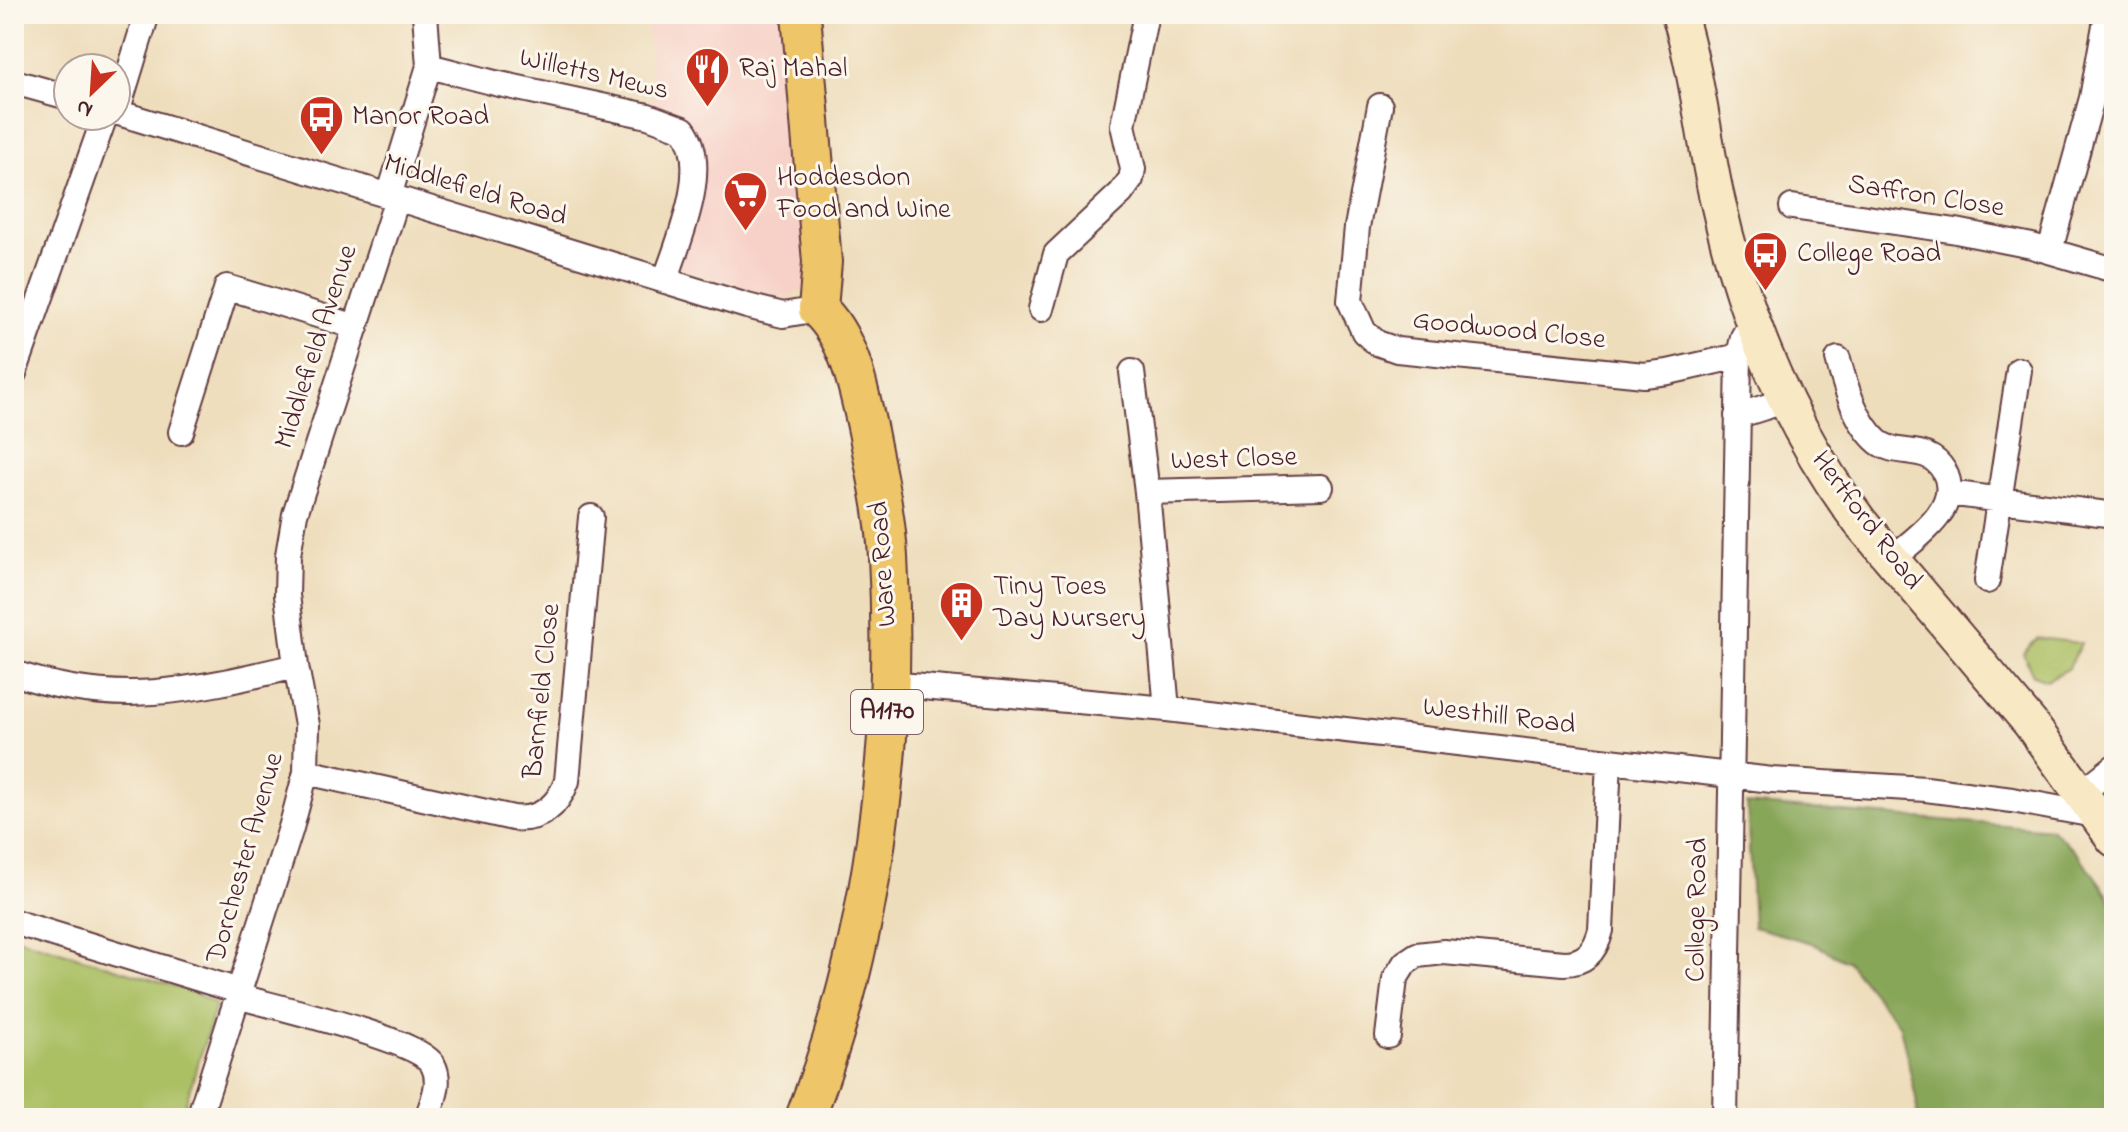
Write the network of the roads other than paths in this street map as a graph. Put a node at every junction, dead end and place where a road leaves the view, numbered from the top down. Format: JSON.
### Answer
{"nodes":[{"id":1,"x":147,"y":14,"type":"edge"},
{"id":2,"x":425,"y":14,"type":"edge"},
{"id":3,"x":801,"y":14,"type":"edge"},
{"id":4,"x":1146,"y":14,"type":"edge"},
{"id":5,"x":1679,"y":14,"type":"edge"},
{"id":6,"x":2107,"y":14,"type":"edge"},
{"id":7,"x":132,"y":61,"type":"edge"},
{"id":8,"x":429,"y":66,"type":"junction"},
{"id":9,"x":14,"y":82,"type":"edge"},
{"id":10,"x":52,"y":93,"type":"edge"},
{"id":11,"x":1380,"y":106,"type":"dead end"},
{"id":12,"x":132,"y":117,"type":"edge"},
{"id":13,"x":99,"y":132,"type":"edge"},
{"id":14,"x":393,"y":197,"type":"junction"},
{"id":15,"x":1792,"y":207,"type":"dead end"},
{"id":16,"x":2050,"y":250,"type":"junction"},
{"id":17,"x":2114,"y":270,"type":"edge"},
{"id":18,"x":665,"y":281,"type":"junction"},
{"id":19,"x":818,"y":309,"type":"junction"},
{"id":20,"x":1041,"y":309,"type":"dead end"},
{"id":21,"x":1752,"y":322,"type":"junction"},
{"id":22,"x":356,"y":327,"type":"junction"},
{"id":23,"x":1739,"y":356,"type":"junction"},
{"id":24,"x":1838,"y":359,"type":"dead end"},
{"id":25,"x":2019,"y":370,"type":"dead end"},
{"id":26,"x":1132,"y":372,"type":"dead end"},
{"id":27,"x":14,"y":373,"type":"edge"},
{"id":28,"x":1784,"y":401,"type":"junction"},
{"id":29,"x":1737,"y":416,"type":"junction"},
{"id":30,"x":181,"y":432,"type":"dead end"},
{"id":31,"x":1321,"y":487,"type":"dead end"},
{"id":32,"x":1147,"y":492,"type":"junction"},
{"id":33,"x":1949,"y":493,"type":"junction"},
{"id":34,"x":1999,"y":498,"type":"junction"},
{"id":35,"x":295,"y":514,"type":"joint"},
{"id":36,"x":2114,"y":515,"type":"edge"},
{"id":37,"x":591,"y":517,"type":"dead end"},
{"id":38,"x":1891,"y":559,"type":"junction"},
{"id":39,"x":1987,"y":581,"type":"dead end"},
{"id":40,"x":296,"y":666,"type":"junction"},
{"id":41,"x":14,"y":673,"type":"edge"},
{"id":42,"x":889,"y":684,"type":"junction"},
{"id":43,"x":1167,"y":709,"type":"junction"},
{"id":44,"x":1609,"y":761,"type":"junction"},
{"id":45,"x":2114,"y":767,"type":"edge"},
{"id":46,"x":306,"y":772,"type":"junction"},
{"id":47,"x":1730,"y":776,"type":"junction"},
{"id":48,"x":2098,"y":816,"type":"edge"},
{"id":49,"x":14,"y":922,"type":"edge"},
{"id":50,"x":238,"y":994,"type":"junction"},
{"id":51,"x":1388,"y":1036,"type":"dead end"},
{"id":52,"x":199,"y":1118,"type":"edge"},
{"id":53,"x":427,"y":1118,"type":"edge"},
{"id":54,"x":805,"y":1118,"type":"edge"},
{"id":55,"x":1725,"y":1118,"type":"edge"}],
"edges":[{"from":1,"to":7,"type":"street"},
{"from":2,"to":8,"type":"street"},
{"from":3,"to":19,"type":"main road"},
{"from":4,"to":20,"type":"street"},
{"from":5,"to":21,"type":"main road","name":"Hertford Road"},
{"from":6,"to":16,"type":"street"},
{"from":8,"to":14,"type":"street","name":"Middlefield Avenue"},
{"from":8,"to":18,"type":"street","name":"Willetts Mews"},
{"from":9,"to":10,"type":"street"},
{"from":11,"to":23,"type":"street","name":"Goodwood Close"},
{"from":12,"to":14,"type":"street","name":"Middlefield Road"},
{"from":13,"to":27,"type":"street"},
{"from":14,"to":18,"type":"street","name":"Middlefield Road"},
{"from":14,"to":22,"type":"street","name":"Middlefield Avenue"},
{"from":15,"to":16,"type":"street","name":"Saffron Close"},
{"from":16,"to":17,"type":"street","name":"Saffron Close"},
{"from":18,"to":19,"type":"street","name":"Middlefield Road"},
{"from":19,"to":42,"type":"main road","name":"Ware Road","number":"A1170"},
{"from":21,"to":23,"type":"street","name":"College Road"},
{"from":21,"to":28,"type":"main road","name":"Hertford Road"},
{"from":22,"to":30,"type":"street"},
{"from":22,"to":35,"type":"street","name":"Middlefield Avenue"},
{"from":23,"to":29,"type":"street","name":"College Road"},
{"from":24,"to":33,"type":"street"},
{"from":25,"to":34,"type":"street"},
{"from":26,"to":32,"type":"street","name":"West Close"},
{"from":28,"to":29,"type":"street"},
{"from":28,"to":38,"type":"main road","name":"Hertford Road"},
{"from":29,"to":47,"type":"street","name":"College Road"},
{"from":31,"to":32,"type":"street","name":"West Close"},
{"from":32,"to":43,"type":"street","name":"West Close"},
{"from":33,"to":34,"type":"street"},
{"from":33,"to":38,"type":"street"},
{"from":34,"to":36,"type":"street"},
{"from":34,"to":39,"type":"street"},
{"from":35,"to":40,"type":"street","name":"Dorchester Avenue"},
{"from":37,"to":46,"type":"street","name":"Barnfield Close"},
{"from":38,"to":48,"type":"main road","name":"Hertford Road"},
{"from":40,"to":41,"type":"street"},
{"from":40,"to":46,"type":"street","name":"Dorchester Avenue"},
{"from":42,"to":43,"type":"street","name":"Westhill Road"},
{"from":42,"to":54,"type":"main road","name":"Ware Road","number":"A1170"},
{"from":43,"to":44,"type":"street","name":"Westhill Road"},
{"from":44,"to":47,"type":"street","name":"Westhill Road"},
{"from":44,"to":51,"type":"street"},
{"from":45,"to":48,"type":"street"},
{"from":46,"to":50,"type":"street","name":"Dorchester Avenue"},
{"from":47,"to":48,"type":"street","name":"Westhill Road"},
{"from":47,"to":55,"type":"street","name":"College Road"},
{"from":49,"to":50,"type":"street"},
{"from":50,"to":52,"type":"street","name":"Dorchester Avenue"},
{"from":50,"to":53,"type":"street"}]}
